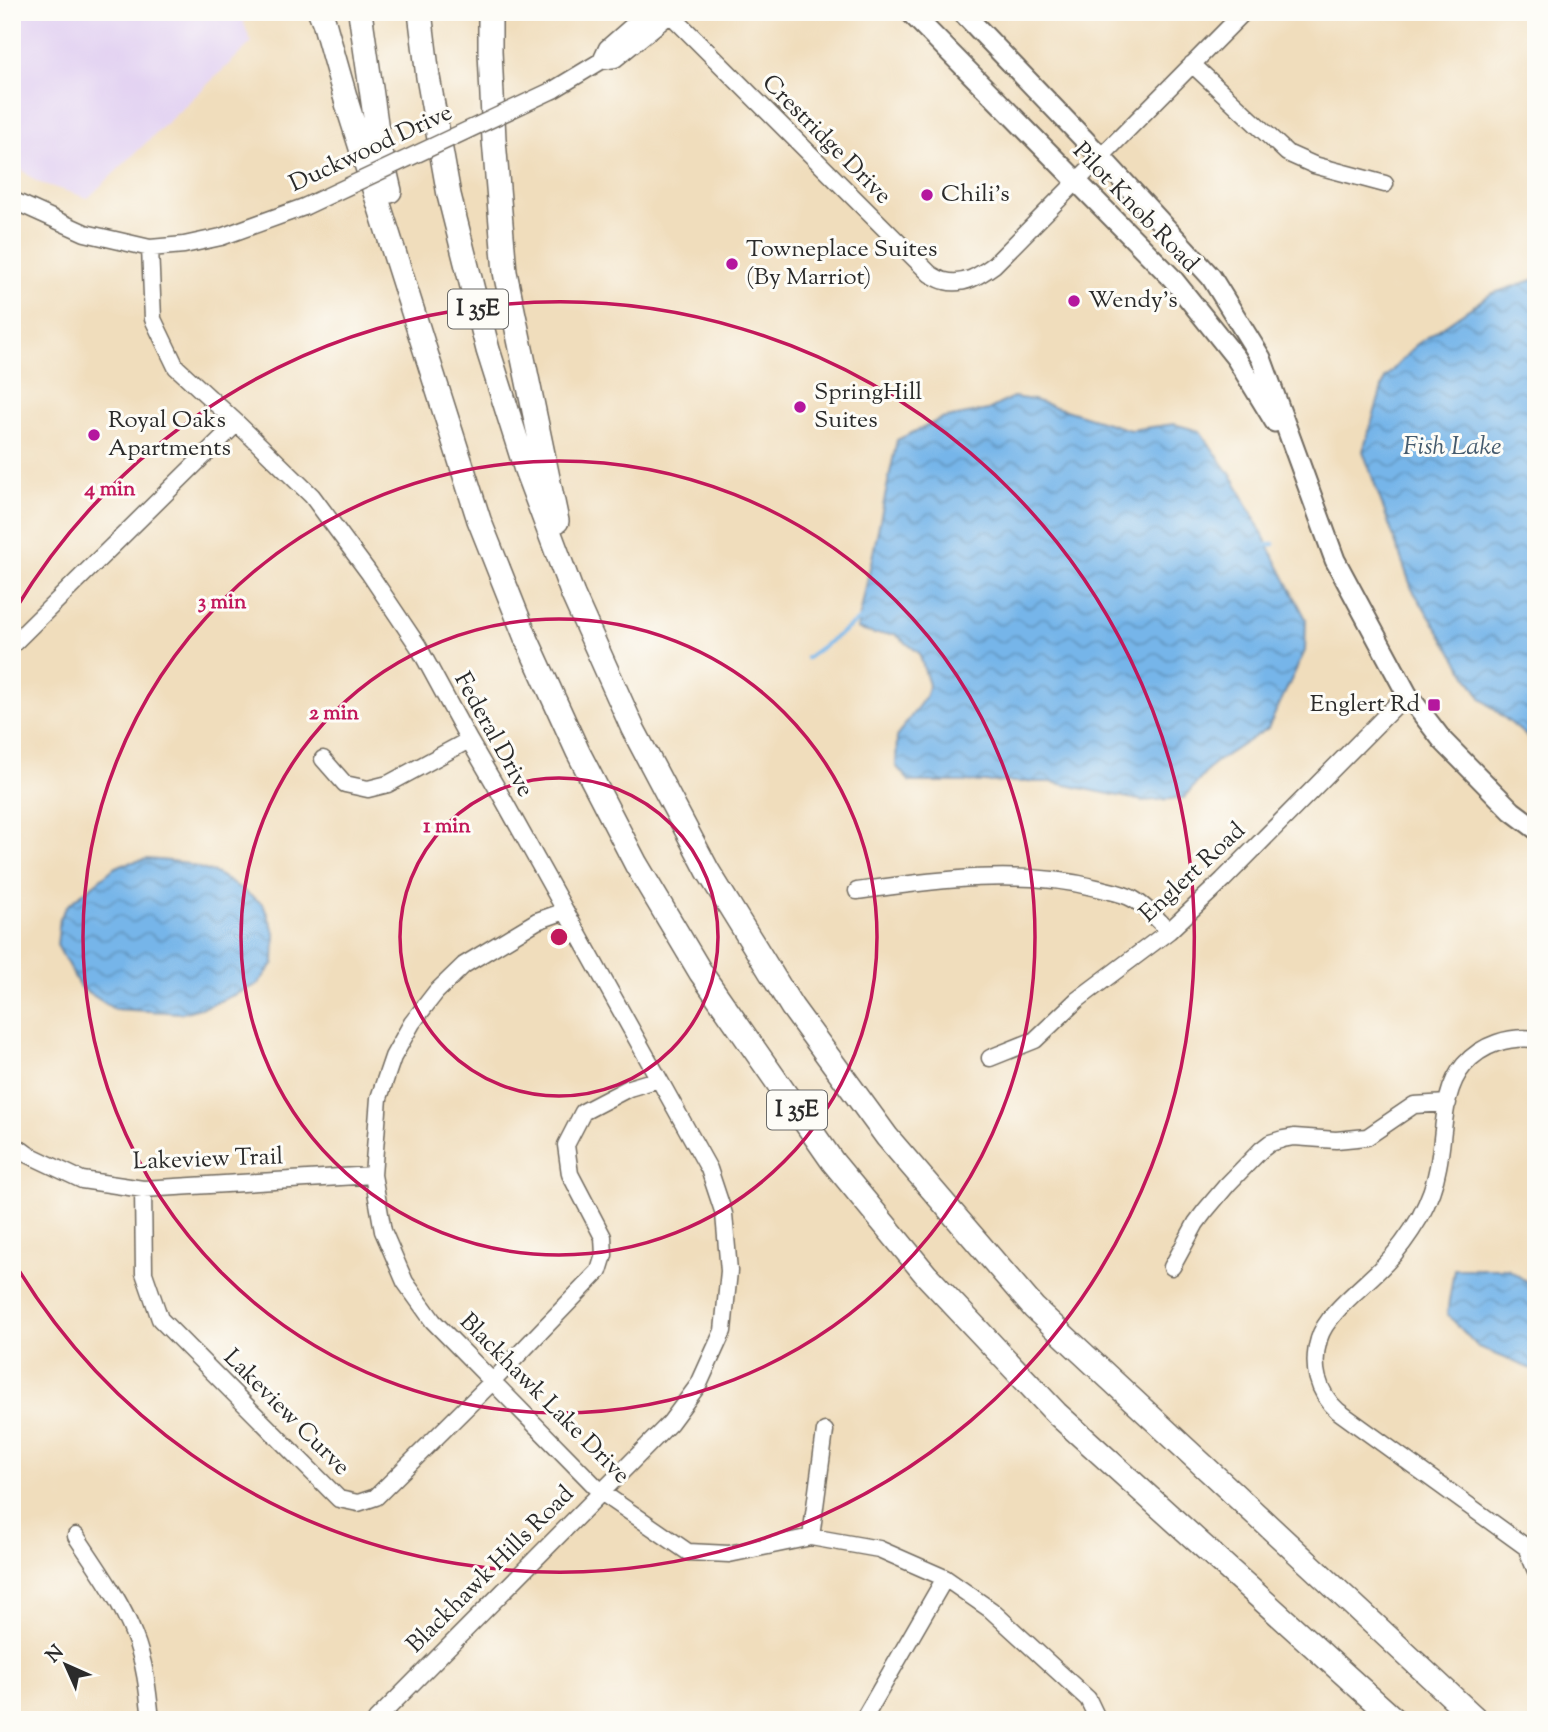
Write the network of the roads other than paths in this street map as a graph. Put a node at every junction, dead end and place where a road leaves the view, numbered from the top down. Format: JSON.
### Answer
{"nodes":[{"id":1,"x":320,"y":12,"type":"edge"},
{"id":2,"x":360,"y":12,"type":"edge"},
{"id":3,"x":420,"y":12,"type":"edge"},
{"id":4,"x":490,"y":12,"type":"edge"},
{"id":5,"x":648,"y":12,"type":"edge"},
{"id":6,"x":910,"y":12,"type":"edge"},
{"id":7,"x":962,"y":12,"type":"edge"},
{"id":8,"x":1244,"y":12,"type":"edge"},
{"id":9,"x":670,"y":13,"type":"edge"},
{"id":10,"x":601,"y":61,"type":"junction"},
{"id":11,"x":1192,"y":64,"type":"junction"},
{"id":12,"x":1101,"y":157,"type":"junction"},
{"id":13,"x":1075,"y":182,"type":"junction"},
{"id":14,"x":1385,"y":184,"type":"dead end"},
{"id":15,"x":12,"y":200,"type":"edge"},
{"id":16,"x":150,"y":248,"type":"junction"},
{"id":17,"x":424,"y":344,"type":"junction"},
{"id":18,"x":237,"y":423,"type":"junction"},
{"id":19,"x":1297,"y":459,"type":"junction"},
{"id":20,"x":573,"y":595,"type":"junction"},
{"id":21,"x":12,"y":621,"type":"edge"},
{"id":22,"x":25,"y":633,"type":"junction"},
{"id":23,"x":12,"y":645,"type":"edge"},
{"id":24,"x":1407,"y":694,"type":"junction"},
{"id":25,"x":469,"y":740,"type":"junction"},
{"id":26,"x":323,"y":760,"type":"dead end"},
{"id":27,"x":1536,"y":829,"type":"edge"},
{"id":28,"x":858,"y":891,"type":"dead end"},
{"id":29,"x":565,"y":911,"type":"junction"},
{"id":30,"x":1169,"y":931,"type":"junction"},
{"id":31,"x":1536,"y":1039,"type":"edge"},
{"id":32,"x":990,"y":1058,"type":"dead end"},
{"id":33,"x":659,"y":1079,"type":"junction"},
{"id":34,"x":1448,"y":1103,"type":"junction"},
{"id":35,"x":12,"y":1143,"type":"edge"},
{"id":36,"x":373,"y":1175,"type":"junction"},
{"id":37,"x":143,"y":1189,"type":"junction"},
{"id":38,"x":1172,"y":1267,"type":"dead end"},
{"id":39,"x":492,"y":1382,"type":"junction"},
{"id":40,"x":670,"y":1423,"type":"joint"},
{"id":41,"x":825,"y":1431,"type":"dead end"},
{"id":42,"x":601,"y":1492,"type":"junction"},
{"id":43,"x":76,"y":1536,"type":"dead end"},
{"id":44,"x":811,"y":1536,"type":"junction"},
{"id":45,"x":1536,"y":1571,"type":"edge"},
{"id":46,"x":945,"y":1578,"type":"junction"},
{"id":47,"x":151,"y":1720,"type":"edge"},
{"id":48,"x":376,"y":1720,"type":"edge"},
{"id":49,"x":863,"y":1720,"type":"edge"},
{"id":50,"x":1097,"y":1720,"type":"edge"},
{"id":51,"x":1395,"y":1720,"type":"edge"},
{"id":52,"x":1477,"y":1720,"type":"edge"}],
"edges":[{"from":1,"to":17,"type":"highway"},
{"from":2,"to":17,"type":"highway","number":"I 35E"},
{"from":3,"to":20,"type":"highway","number":"I 35E"},
{"from":4,"to":20,"type":"highway"},
{"from":5,"to":10,"type":"street","name":"Duckwood Drive"},
{"from":6,"to":13,"type":"main road","name":"Pilot Knob Road"},
{"from":7,"to":12,"type":"main road","name":"Pilot Knob Road"},
{"from":8,"to":11,"type":"street"},
{"from":9,"to":10,"type":"street","name":"Duckwood Drive"},
{"from":9,"to":13,"type":"street","name":"Crestridge Drive"},
{"from":10,"to":16,"type":"street","name":"Duckwood Drive","bridge":true},
{"from":11,"to":12,"type":"street"},
{"from":11,"to":14,"type":"street"},
{"from":12,"to":13,"type":"street"},
{"from":12,"to":19,"type":"main road","name":"Pilot Knob Road"},
{"from":13,"to":19,"type":"main road","name":"Pilot Knob Road"},
{"from":15,"to":16,"type":"street"},
{"from":16,"to":18,"type":"street","name":"Federal Drive"},
{"from":17,"to":51,"type":"highway","number":"I 35E"},
{"from":18,"to":22,"type":"street"},
{"from":18,"to":25,"type":"street","name":"Federal Drive"},
{"from":19,"to":24,"type":"main road","name":"Pilot Knob Road"},
{"from":20,"to":52,"type":"highway","number":"I 35E"},
{"from":21,"to":22,"type":"street"},
{"from":22,"to":23,"type":"street"},
{"from":24,"to":27,"type":"main road","name":"Pilot Knob Road"},
{"from":24,"to":30,"type":"street","name":"Englert Road"},
{"from":25,"to":26,"type":"street"},
{"from":25,"to":29,"type":"street","name":"Federal Drive"},
{"from":28,"to":30,"type":"street"},
{"from":29,"to":33,"type":"street","name":"Federal Drive"},
{"from":29,"to":36,"type":"street","name":"Blackhawk Lake Drive"},
{"from":30,"to":32,"type":"street","name":"Englert Road"},
{"from":31,"to":34,"type":"street"},
{"from":33,"to":39,"type":"street","name":"Lakeview Curve"},
{"from":33,"to":40,"type":"street","name":"Federal Drive"},
{"from":34,"to":38,"type":"street"},
{"from":34,"to":45,"type":"street"},
{"from":35,"to":37,"type":"street","name":"Lakeview Trail"},
{"from":36,"to":37,"type":"street","name":"Lakeview Trail"},
{"from":36,"to":39,"type":"street","name":"Blackhawk Lake Drive"},
{"from":37,"to":39,"type":"street","name":"Lakeview Curve"},
{"from":39,"to":42,"type":"street","name":"Blackhawk Lake Drive"},
{"from":40,"to":42,"type":"street","name":"Blackhawk Hills Road"},
{"from":41,"to":44,"type":"street"},
{"from":42,"to":44,"type":"street","name":"Blackhawk Lake Drive"},
{"from":42,"to":48,"type":"street","name":"Blackhawk Hills Road"},
{"from":43,"to":47,"type":"street"},
{"from":44,"to":46,"type":"street","name":"Blackhawk Lake Drive"},
{"from":46,"to":49,"type":"street"},
{"from":46,"to":50,"type":"street","name":"Blackhawk Lake Drive"}]}
